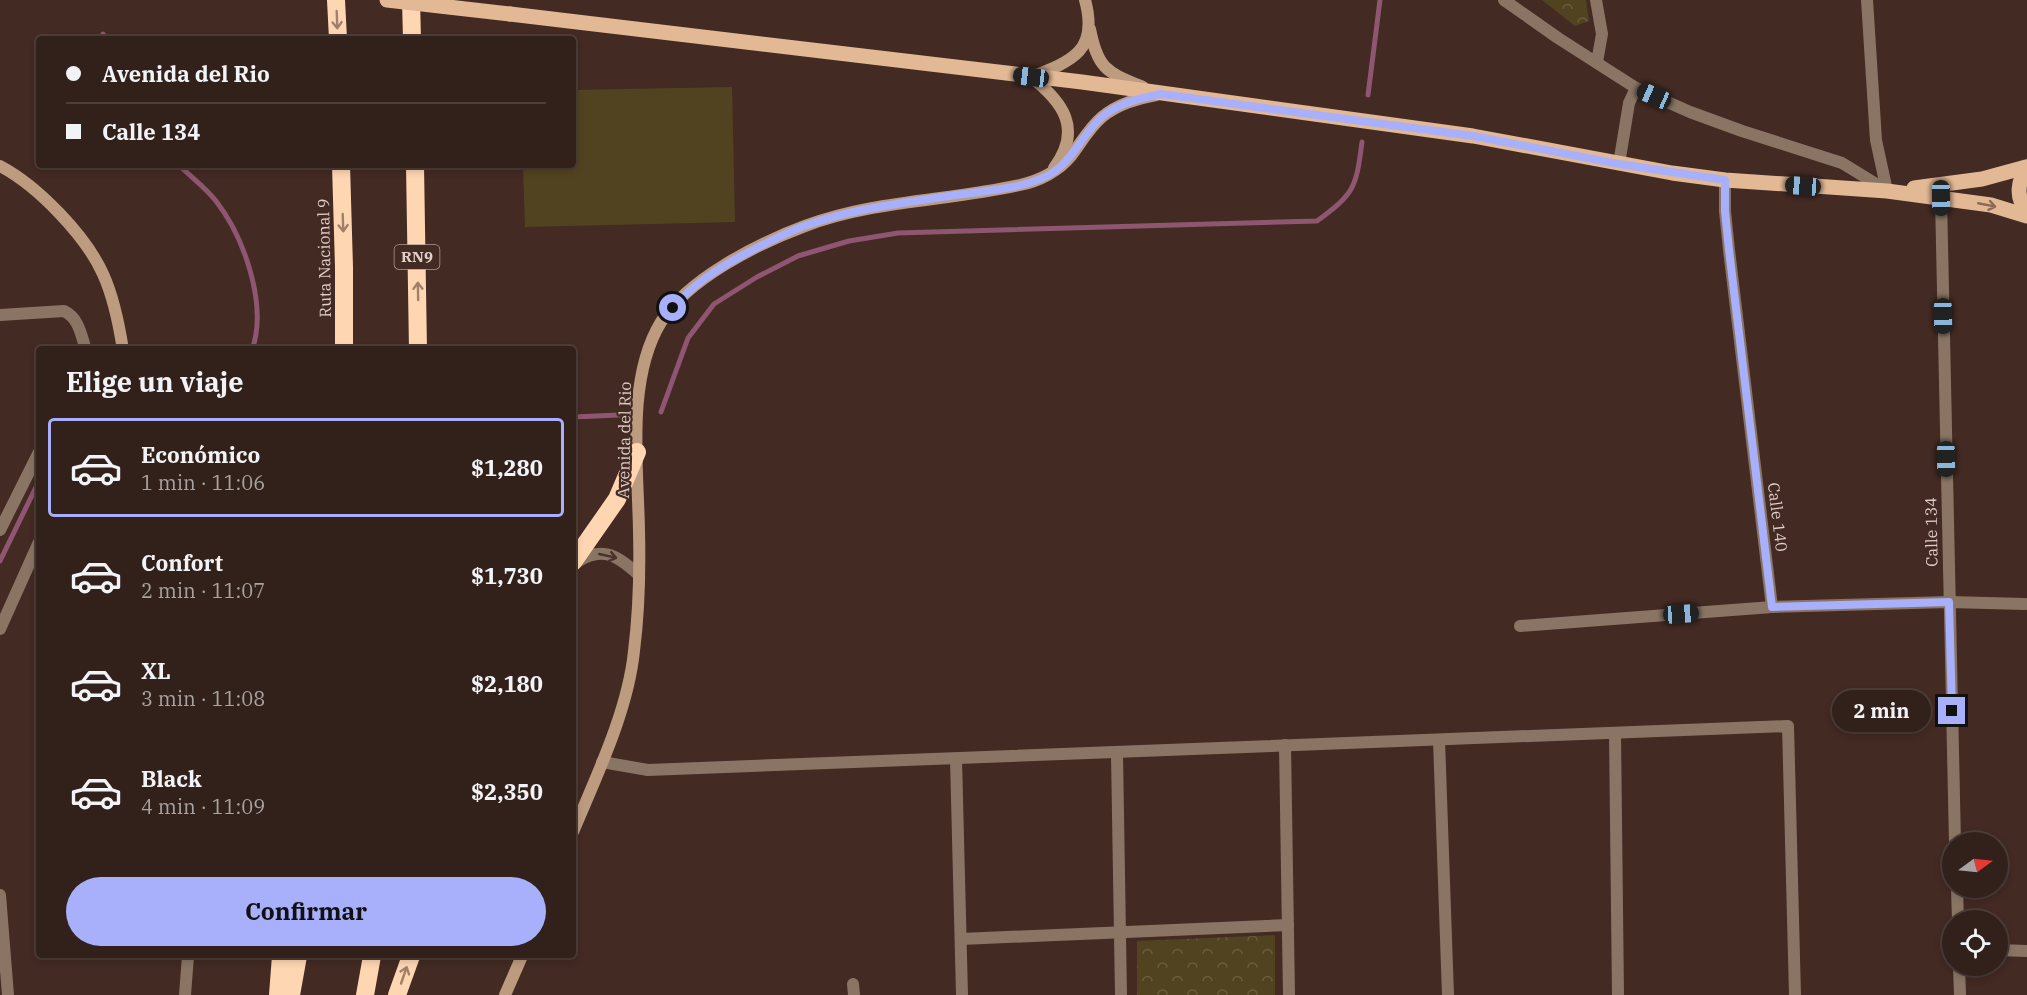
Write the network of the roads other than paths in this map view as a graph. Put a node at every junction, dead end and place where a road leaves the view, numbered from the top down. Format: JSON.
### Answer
{"nodes":[{"id":1,"x":336,"y":0,"type":"edge"},
{"id":2,"x":387,"y":0,"type":"edge"},
{"id":3,"x":411,"y":0,"type":"edge"},
{"id":4,"x":1085,"y":0,"type":"edge"},
{"id":5,"x":1504,"y":0,"type":"edge"},
{"id":6,"x":1596,"y":0,"type":"edge"},
{"id":7,"x":1867,"y":0,"type":"edge"},
{"id":8,"x":1090,"y":29,"type":"junction"},
{"id":9,"x":338,"y":36,"type":"edge"},
{"id":10,"x":412,"y":36,"type":"edge"},
{"id":11,"x":1597,"y":62,"type":"junction"},
{"id":12,"x":1031,"y":77,"type":"junction"},
{"id":13,"x":1636,"y":88,"type":"junction"},
{"id":14,"x":1161,"y":94,"type":"junction"},
{"id":15,"x":1619,"y":164,"type":"junction"},
{"id":16,"x":0,"y":166,"type":"edge"},
{"id":17,"x":2027,"y":167,"type":"edge"},
{"id":18,"x":341,"y":168,"type":"edge"},
{"id":19,"x":415,"y":168,"type":"edge"},
{"id":20,"x":1048,"y":176,"type":"junction"},
{"id":21,"x":1725,"y":180,"type":"junction"},
{"id":22,"x":1887,"y":191,"type":"junction"},
{"id":23,"x":1943,"y":191,"type":"junction"},
{"id":24,"x":2027,"y":211,"type":"edge"},
{"id":25,"x":2027,"y":216,"type":"edge"},
{"id":26,"x":0,"y":315,"type":"edge"},
{"id":27,"x":85,"y":346,"type":"edge"},
{"id":28,"x":122,"y":346,"type":"edge"},
{"id":29,"x":344,"y":346,"type":"edge"},
{"id":30,"x":418,"y":346,"type":"edge"},
{"id":31,"x":637,"y":453,"type":"junction"},
{"id":32,"x":36,"y":458,"type":"edge"},
{"id":33,"x":0,"y":530,"type":"edge"},
{"id":34,"x":36,"y":549,"type":"edge"},
{"id":35,"x":576,"y":559,"type":"edge"},
{"id":36,"x":576,"y":561,"type":"edge"},
{"id":37,"x":639,"y":575,"type":"junction"},
{"id":38,"x":1949,"y":602,"type":"junction"},
{"id":39,"x":2025,"y":604,"type":"dead end"},
{"id":40,"x":1772,"y":607,"type":"junction"},
{"id":41,"x":1520,"y":626,"type":"dead end"},
{"id":42,"x":0,"y":629,"type":"edge"},
{"id":43,"x":1615,"y":733,"type":"junction"},
{"id":44,"x":1439,"y":740,"type":"junction"},
{"id":45,"x":1285,"y":746,"type":"junction"},
{"id":46,"x":1117,"y":754,"type":"junction"},
{"id":47,"x":956,"y":759,"type":"junction"},
{"id":48,"x":602,"y":762,"type":"junction"},
{"id":49,"x":576,"y":825,"type":"edge"},
{"id":50,"x":1956,"y":832,"type":"edge"},
{"id":51,"x":0,"y":895,"type":"edge"},
{"id":52,"x":1288,"y":925,"type":"junction"},
{"id":53,"x":1121,"y":933,"type":"junction"},
{"id":54,"x":961,"y":939,"type":"junction"},
{"id":55,"x":2008,"y":951,"type":"edge"},
{"id":56,"x":2027,"y":951,"type":"edge"},
{"id":57,"x":188,"y":958,"type":"edge"},
{"id":58,"x":275,"y":958,"type":"edge"},
{"id":59,"x":281,"y":958,"type":"edge"},
{"id":60,"x":298,"y":958,"type":"edge"},
{"id":61,"x":372,"y":958,"type":"edge"},
{"id":62,"x":410,"y":958,"type":"edge"},
{"id":63,"x":521,"y":958,"type":"edge"},
{"id":64,"x":280,"y":976,"type":"junction"},
{"id":65,"x":1959,"y":976,"type":"edge"},
{"id":66,"x":8,"y":995,"type":"edge"},
{"id":67,"x":185,"y":995,"type":"edge"},
{"id":68,"x":278,"y":995,"type":"edge"},
{"id":69,"x":291,"y":995,"type":"edge"},
{"id":70,"x":365,"y":995,"type":"edge"},
{"id":71,"x":397,"y":995,"type":"edge"},
{"id":72,"x":506,"y":995,"type":"edge"},
{"id":73,"x":962,"y":995,"type":"edge"},
{"id":74,"x":1121,"y":995,"type":"edge"},
{"id":75,"x":1289,"y":995,"type":"edge"},
{"id":76,"x":1448,"y":995,"type":"edge"},
{"id":77,"x":1618,"y":995,"type":"edge"},
{"id":78,"x":1795,"y":995,"type":"edge"},
{"id":79,"x":1960,"y":995,"type":"edge"}],
"edges":[{"from":1,"to":9,"type":"highway","one_way":true},
{"from":2,"to":12,"type":"main road","bridge":true},
{"from":3,"to":10,"type":"highway"},
{"from":4,"to":8,"type":"street"},
{"from":5,"to":11,"type":"street"},
{"from":6,"to":11,"type":"street"},
{"from":7,"to":22,"type":"street"},
{"from":8,"to":12,"type":"street"},
{"from":8,"to":14,"type":"street"},
{"from":11,"to":13,"type":"street"},
{"from":12,"to":14,"type":"main road"},
{"from":12,"to":20,"type":"street"},
{"from":13,"to":15,"type":"street"},
{"from":13,"to":22,"type":"street"},
{"from":14,"to":15,"type":"main road"},
{"from":14,"to":20,"type":"street","name":"Avenida del Rio"},
{"from":15,"to":21,"type":"main road"},
{"from":16,"to":28,"type":"street"},
{"from":17,"to":23,"type":"main road"},
{"from":17,"to":24,"type":"main road"},
{"from":18,"to":29,"type":"highway","name":"Ruta Nacional 9","one_way":true},
{"from":30,"to":19,"type":"highway","number":"RN9","one_way":true},
{"from":20,"to":31,"type":"street","name":"Avenida del Rio"},
{"from":21,"to":22,"type":"main road"},
{"from":21,"to":40,"type":"street","name":"Calle 140"},
{"from":22,"to":23,"type":"main road"},
{"from":23,"to":25,"type":"main road","one_way":true},
{"from":23,"to":38,"type":"street","name":"Calle 134"},
{"from":26,"to":27,"type":"street"},
{"from":31,"to":35,"type":"highway"},
{"from":31,"to":37,"type":"street","name":"Avenida del Rio"},
{"from":32,"to":33,"type":"street"},
{"from":34,"to":42,"type":"street"},
{"from":36,"to":37,"type":"street","one_way":true},
{"from":37,"to":48,"type":"street","name":"Avenida del Rio"},
{"from":38,"to":39,"type":"street"},
{"from":38,"to":40,"type":"street"},
{"from":38,"to":50,"type":"street","name":"Calle 134"},
{"from":40,"to":41,"type":"street"},
{"from":43,"to":44,"type":"street"},
{"from":43,"to":77,"type":"street"},
{"from":43,"to":78,"type":"street"},
{"from":44,"to":45,"type":"street"},
{"from":44,"to":76,"type":"street"},
{"from":45,"to":46,"type":"street"},
{"from":45,"to":52,"type":"street"},
{"from":46,"to":47,"type":"street"},
{"from":46,"to":53,"type":"street"},
{"from":47,"to":48,"type":"street"},
{"from":47,"to":54,"type":"street"},
{"from":48,"to":49,"type":"street","name":"Avenida del Rio"},
{"from":51,"to":66,"type":"street"},
{"from":52,"to":53,"type":"street"},
{"from":52,"to":75,"type":"street"},
{"from":53,"to":54,"type":"street"},
{"from":53,"to":74,"type":"street"},
{"from":54,"to":73,"type":"street"},
{"from":55,"to":56,"type":"street"},
{"from":57,"to":67,"type":"street"},
{"from":58,"to":64,"type":"street"},
{"from":59,"to":64,"type":"highway"},
{"from":60,"to":69,"type":"highway"},
{"from":61,"to":70,"type":"highway"},
{"from":71,"to":62,"type":"highway","one_way":true},
{"from":63,"to":72,"type":"street"},
{"from":64,"to":68,"type":"highway"},
{"from":65,"to":79,"type":"street"}]}
